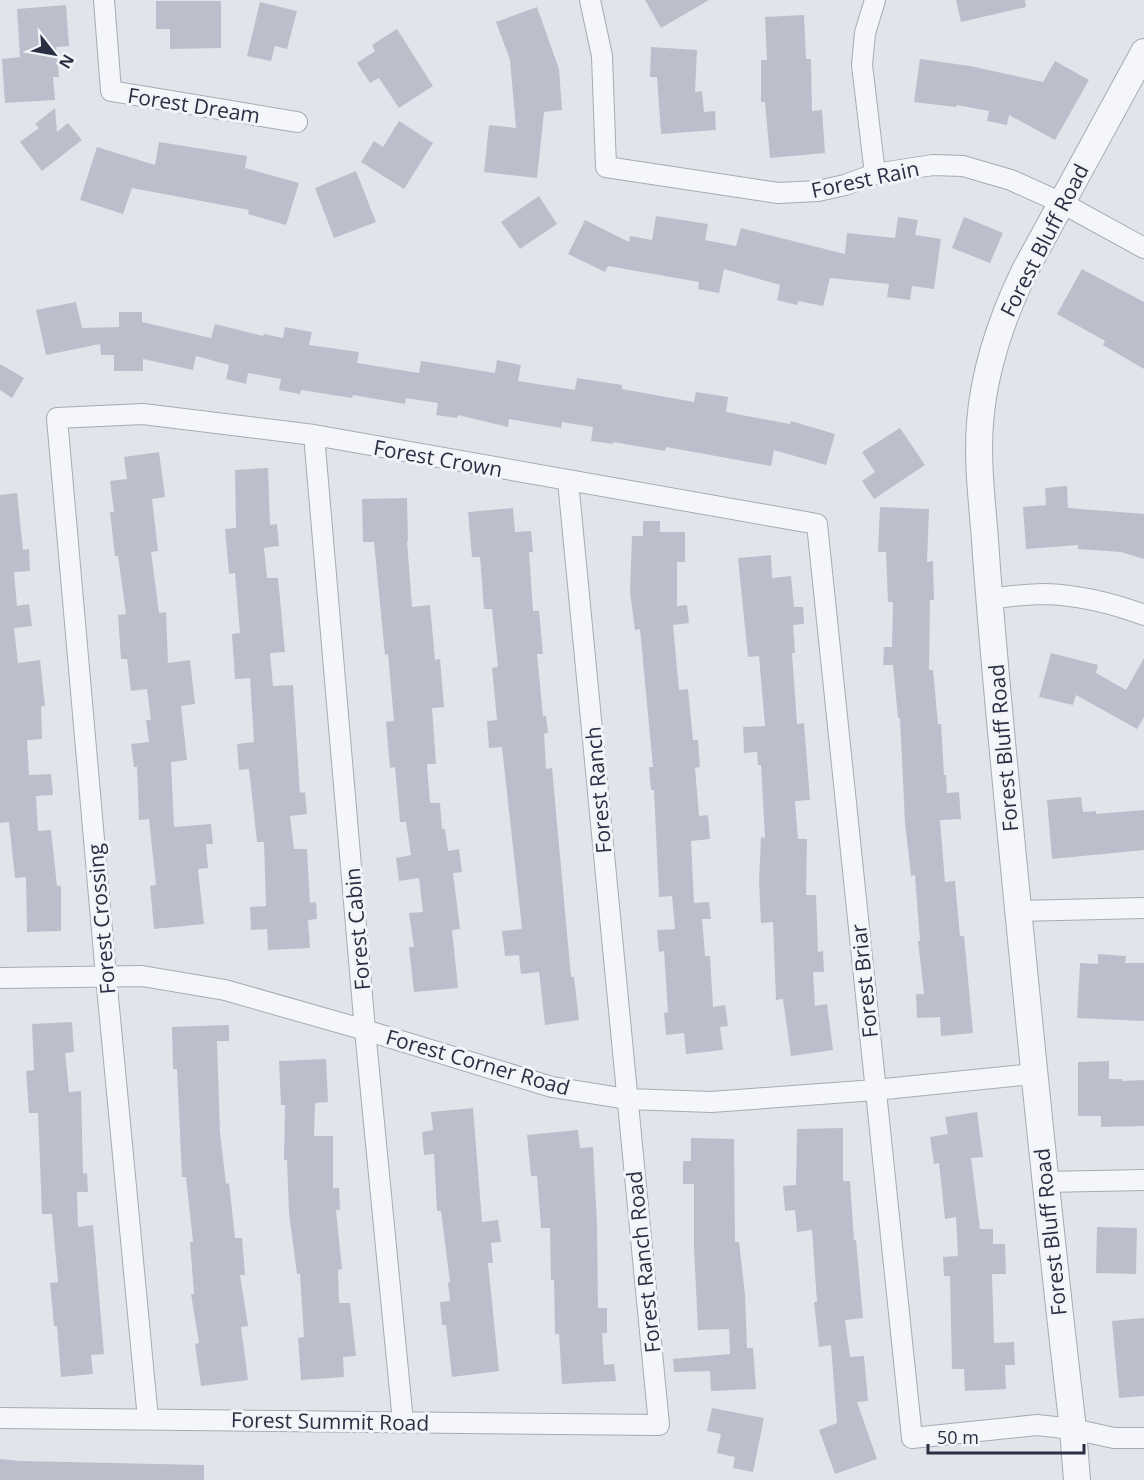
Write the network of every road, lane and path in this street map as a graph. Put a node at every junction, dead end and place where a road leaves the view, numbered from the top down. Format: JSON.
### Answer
{"nodes":[{"id":1,"x":104,"y":0,"type":"edge"},
{"id":2,"x":590,"y":0,"type":"edge"},
{"id":3,"x":875,"y":0,"type":"edge"},
{"id":4,"x":1144,"y":52,"type":"edge"},
{"id":5,"x":297,"y":122,"type":"dead end"},
{"id":6,"x":875,"y":174,"type":"junction"},
{"id":7,"x":1062,"y":203,"type":"junction"},
{"id":8,"x":1144,"y":248,"type":"edge"},
{"id":9,"x":57,"y":418,"type":"joint"},
{"id":10,"x":314,"y":435,"type":"junction"},
{"id":11,"x":568,"y":481,"type":"junction"},
{"id":12,"x":817,"y":524,"type":"joint"},
{"id":13,"x":989,"y":598,"type":"junction"},
{"id":14,"x":1144,"y":615,"type":"edge"},
{"id":15,"x":1144,"y":908,"type":"edge"},
{"id":16,"x":1018,"y":911,"type":"junction"},
{"id":17,"x":106,"y":976,"type":"junction"},
{"id":18,"x":0,"y":978,"type":"edge"},
{"id":19,"x":365,"y":1029,"type":"junction"},
{"id":20,"x":1033,"y":1074,"type":"junction"},
{"id":21,"x":875,"y":1090,"type":"junction"},
{"id":22,"x":627,"y":1100,"type":"junction"},
{"id":23,"x":1144,"y":1180,"type":"edge"},
{"id":24,"x":1044,"y":1182,"type":"junction"},
{"id":25,"x":0,"y":1418,"type":"edge"},
{"id":26,"x":148,"y":1419,"type":"junction"},
{"id":27,"x":404,"y":1422,"type":"junction"},
{"id":28,"x":659,"y":1425,"type":"joint"},
{"id":29,"x":1073,"y":1429,"type":"junction"},
{"id":30,"x":1144,"y":1438,"type":"edge"},
{"id":31,"x":1077,"y":1480,"type":"edge"}],
"edges":[{"from":1,"to":5,"type":"street","name":"Forest Dream"},
{"from":2,"to":6,"type":"street","name":"Forest Rain"},
{"from":3,"to":6,"type":"street"},
{"from":4,"to":7,"type":"street","name":"Forest Bluff Road"},
{"from":6,"to":7,"type":"street","name":"Forest Rain"},
{"from":7,"to":8,"type":"street","name":"Forest Rain"},
{"from":7,"to":13,"type":"street","name":"Forest Bluff Road"},
{"from":9,"to":10,"type":"street","name":"Forest Crown"},
{"from":9,"to":17,"type":"street","name":"Forest Crossing"},
{"from":10,"to":11,"type":"street","name":"Forest Crown"},
{"from":10,"to":19,"type":"street","name":"Forest Cabin"},
{"from":11,"to":12,"type":"street","name":"Forest Crown"},
{"from":11,"to":22,"type":"street","name":"Forest Ranch"},
{"from":12,"to":21,"type":"street","name":"Forest Briar"},
{"from":13,"to":14,"type":"street"},
{"from":13,"to":16,"type":"street","name":"Forest Bluff Road"},
{"from":15,"to":16,"type":"street"},
{"from":16,"to":20,"type":"street","name":"Forest Bluff Road"},
{"from":17,"to":18,"type":"street","name":"Forest Corner Road"},
{"from":17,"to":19,"type":"street","name":"Forest Corner Road"},
{"from":17,"to":26,"type":"street","name":"Forest Crossing"},
{"from":19,"to":22,"type":"street","name":"Forest Corner Road"},
{"from":19,"to":27,"type":"street","name":"Forest Cabin"},
{"from":20,"to":21,"type":"street","name":"Forest Corner Road"},
{"from":20,"to":24,"type":"street","name":"Forest Bluff Road"},
{"from":21,"to":22,"type":"street","name":"Forest Corner Road"},
{"from":21,"to":29,"type":"street","name":"Forest Briar"},
{"from":22,"to":28,"type":"street","name":"Forest Ranch Road"},
{"from":23,"to":24,"type":"street"},
{"from":24,"to":29,"type":"street","name":"Forest Bluff Road"},
{"from":25,"to":26,"type":"street","name":"Forest Summit Road"},
{"from":26,"to":27,"type":"street","name":"Forest Summit Road"},
{"from":27,"to":28,"type":"street","name":"Forest Summit Road"},
{"from":29,"to":30,"type":"street"},
{"from":29,"to":31,"type":"street","name":"Forest Bluff Road"}]}
